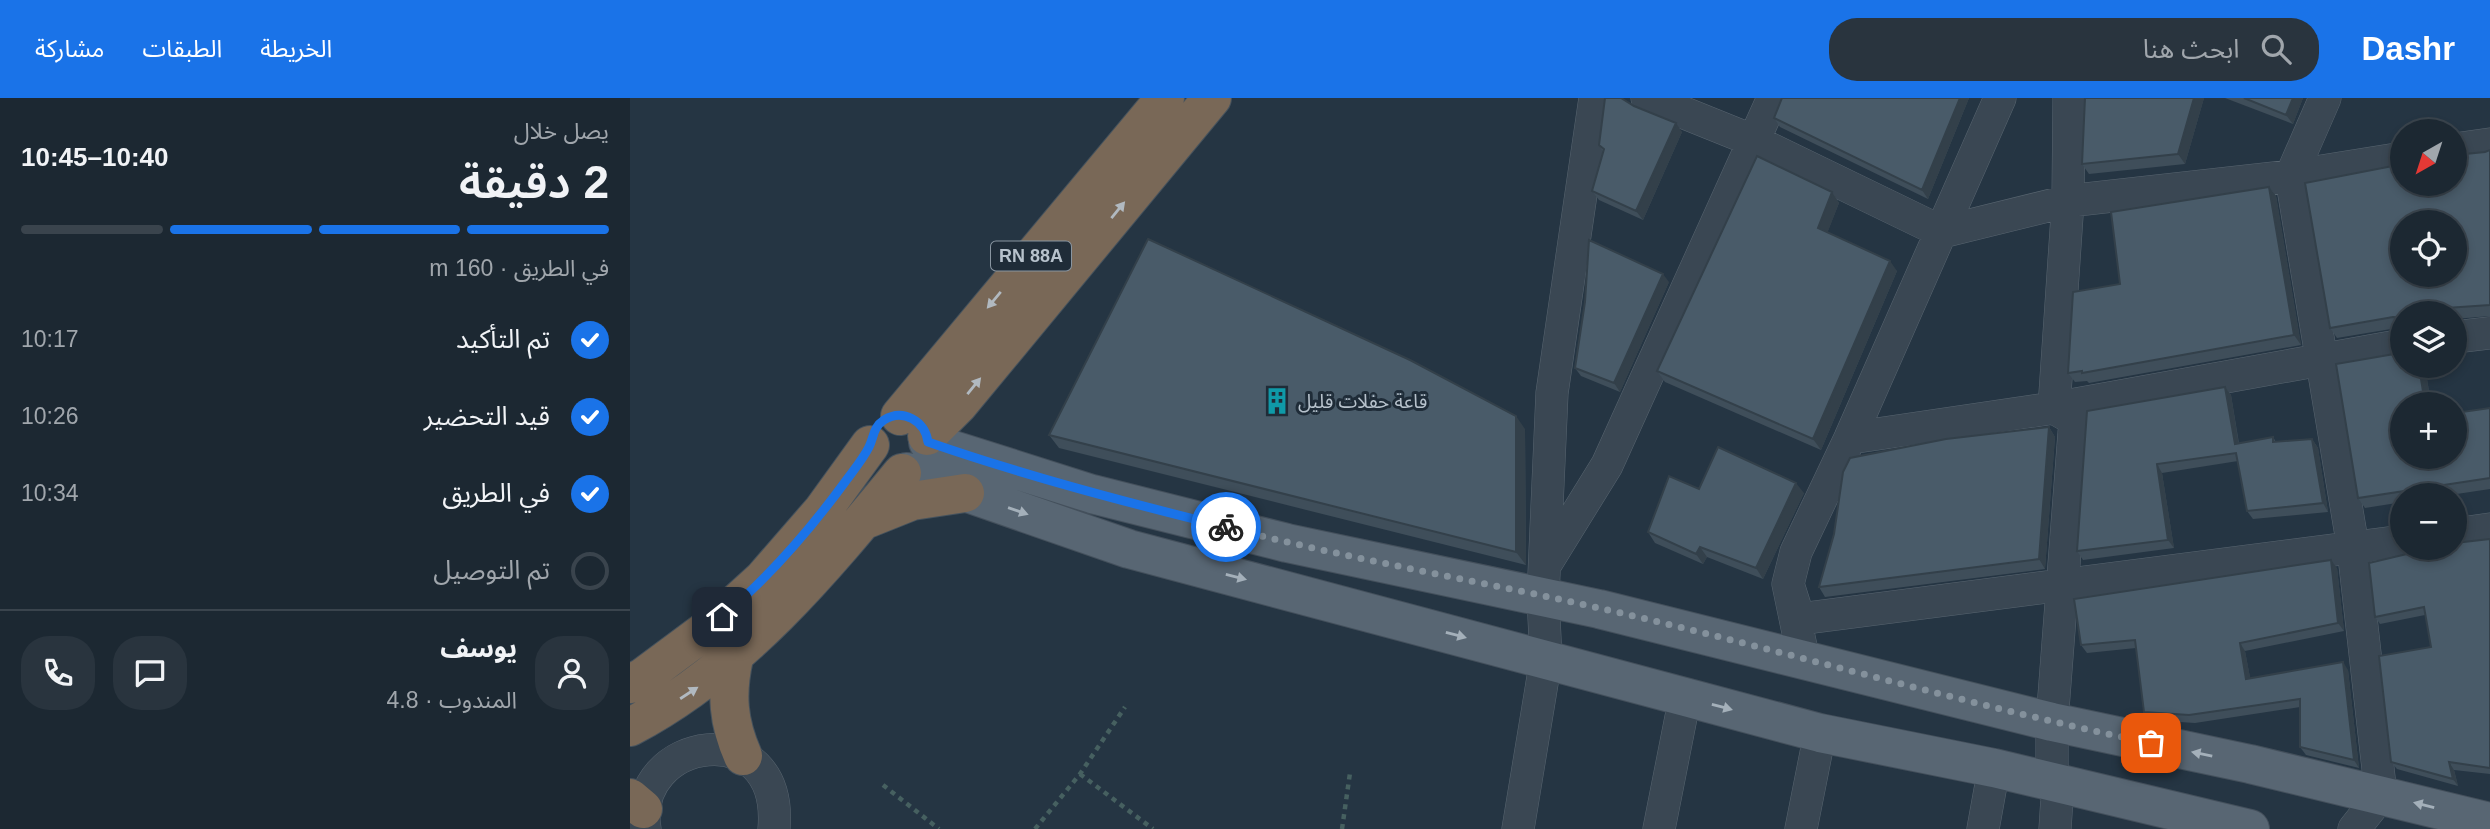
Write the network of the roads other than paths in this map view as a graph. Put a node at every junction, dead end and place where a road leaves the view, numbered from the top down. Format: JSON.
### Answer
{"nodes":[{"id":1,"x":1165,"y":98,"type":"edge"},
{"id":2,"x":1212,"y":98,"type":"edge"},
{"id":3,"x":1595,"y":98,"type":"edge"},
{"id":4,"x":1647,"y":98,"type":"edge"},
{"id":5,"x":1773,"y":98,"type":"edge"},
{"id":6,"x":2000,"y":98,"type":"edge"},
{"id":7,"x":2069,"y":98,"type":"edge"},
{"id":8,"x":2325,"y":98,"type":"edge"},
{"id":9,"x":1754,"y":141,"type":"junction"},
{"id":10,"x":2490,"y":144,"type":"edge"},
{"id":11,"x":2468,"y":147,"type":"edge"},
{"id":12,"x":2390,"y":160,"type":"edge"},
{"id":13,"x":2291,"y":176,"type":"junction"},
{"id":14,"x":2068,"y":201,"type":"junction"},
{"id":15,"x":1942,"y":232,"type":"junction"},
{"id":16,"x":2490,"y":333,"type":"edge"},
{"id":17,"x":2467,"y":336,"type":"edge"},
{"id":18,"x":2390,"y":347,"type":"edge"},
{"id":19,"x":2320,"y":358,"type":"junction"},
{"id":20,"x":2053,"y":408,"type":"junction"},
{"id":21,"x":1850,"y":438,"type":"junction"},
{"id":22,"x":913,"y":448,"type":"junction"},
{"id":23,"x":965,"y":494,"type":"junction"},
{"id":24,"x":862,"y":522,"type":"junction"},
{"id":25,"x":2467,"y":535,"type":"edge"},
{"id":26,"x":2489,"y":538,"type":"edge"},
{"id":27,"x":2390,"y":543,"type":"edge"},
{"id":28,"x":2353,"y":547,"type":"junction"},
{"id":29,"x":1544,"y":580,"type":"junction"},
{"id":30,"x":1788,"y":584,"type":"junction"},
{"id":31,"x":2063,"y":587,"type":"junction"},
{"id":32,"x":734,"y":658,"type":"junction"},
{"id":33,"x":1546,"y":659,"type":"junction"},
{"id":34,"x":1804,"y":661,"type":"junction"},
{"id":35,"x":630,"y":684,"type":"edge"},
{"id":36,"x":1685,"y":697,"type":"junction"},
{"id":37,"x":2052,"y":722,"type":"junction"},
{"id":38,"x":630,"y":727,"type":"edge"},
{"id":39,"x":1820,"y":733,"type":"junction"},
{"id":40,"x":743,"y":757,"type":"junction"},
{"id":41,"x":1994,"y":768,"type":"junction"},
{"id":42,"x":2052,"y":782,"type":"junction"},
{"id":43,"x":2381,"y":795,"type":"junction"},
{"id":44,"x":640,"y":812,"type":"edge"},
{"id":45,"x":2490,"y":822,"type":"edge"},
{"id":46,"x":774,"y":829,"type":"edge"},
{"id":47,"x":1518,"y":829,"type":"edge"},
{"id":48,"x":1659,"y":829,"type":"edge"},
{"id":49,"x":1801,"y":829,"type":"edge"},
{"id":50,"x":1983,"y":829,"type":"edge"},
{"id":51,"x":2055,"y":829,"type":"edge"},
{"id":52,"x":2250,"y":829,"type":"edge"},
{"id":53,"x":2354,"y":829,"type":"edge"}],
"edges":[{"from":1,"to":22,"type":"highway","number":"RN 88A","one_way":true},
{"from":22,"to":2,"type":"highway","one_way":true},
{"from":3,"to":29,"type":"street"},
{"from":4,"to":9,"type":"street"},
{"from":5,"to":9,"type":"street"},
{"from":6,"to":15,"type":"street"},
{"from":7,"to":14,"type":"street"},
{"from":8,"to":13,"type":"street"},
{"from":9,"to":15,"type":"street"},
{"from":9,"to":29,"type":"street"},
{"from":10,"to":11,"type":"street"},
{"from":12,"to":13,"type":"street"},
{"from":13,"to":14,"type":"street"},
{"from":13,"to":19,"type":"street"},
{"from":14,"to":15,"type":"street"},
{"from":14,"to":20,"type":"street"},
{"from":15,"to":21,"type":"street"},
{"from":16,"to":17,"type":"street"},
{"from":18,"to":19,"type":"street"},
{"from":19,"to":20,"type":"street"},
{"from":19,"to":28,"type":"street"},
{"from":20,"to":21,"type":"street"},
{"from":20,"to":31,"type":"street"},
{"from":21,"to":30,"type":"street"},
{"from":22,"to":23,"type":"main road"},
{"from":22,"to":24,"type":"highway"},
{"from":22,"to":29,"type":"main road"},
{"from":22,"to":35,"type":"highway"},
{"from":23,"to":24,"type":"highway"},
{"from":23,"to":33,"type":"main road","one_way":true},
{"from":24,"to":32,"type":"highway"},
{"from":25,"to":26,"type":"street"},
{"from":27,"to":28,"type":"street"},
{"from":28,"to":31,"type":"street"},
{"from":28,"to":43,"type":"street"},
{"from":29,"to":33,"type":"street"},
{"from":29,"to":34,"type":"main road"},
{"from":30,"to":31,"type":"street"},
{"from":30,"to":34,"type":"street"},
{"from":31,"to":37,"type":"street"},
{"from":38,"to":32,"type":"highway","one_way":true},
{"from":32,"to":40,"type":"highway"},
{"from":33,"to":36,"type":"main road"},
{"from":33,"to":47,"type":"street"},
{"from":34,"to":37,"type":"main road"},
{"from":36,"to":39,"type":"main road","one_way":true},
{"from":36,"to":48,"type":"street"},
{"from":37,"to":42,"type":"street"},
{"from":43,"to":37,"type":"main road","one_way":true},
{"from":39,"to":41,"type":"main road"},
{"from":39,"to":49,"type":"street"},
{"from":40,"to":44,"type":"street"},
{"from":40,"to":46,"type":"street"},
{"from":41,"to":42,"type":"main road"},
{"from":41,"to":50,"type":"street"},
{"from":42,"to":51,"type":"street"},
{"from":42,"to":52,"type":"main road"},
{"from":45,"to":43,"type":"main road","one_way":true},
{"from":43,"to":53,"type":"street"}]}
